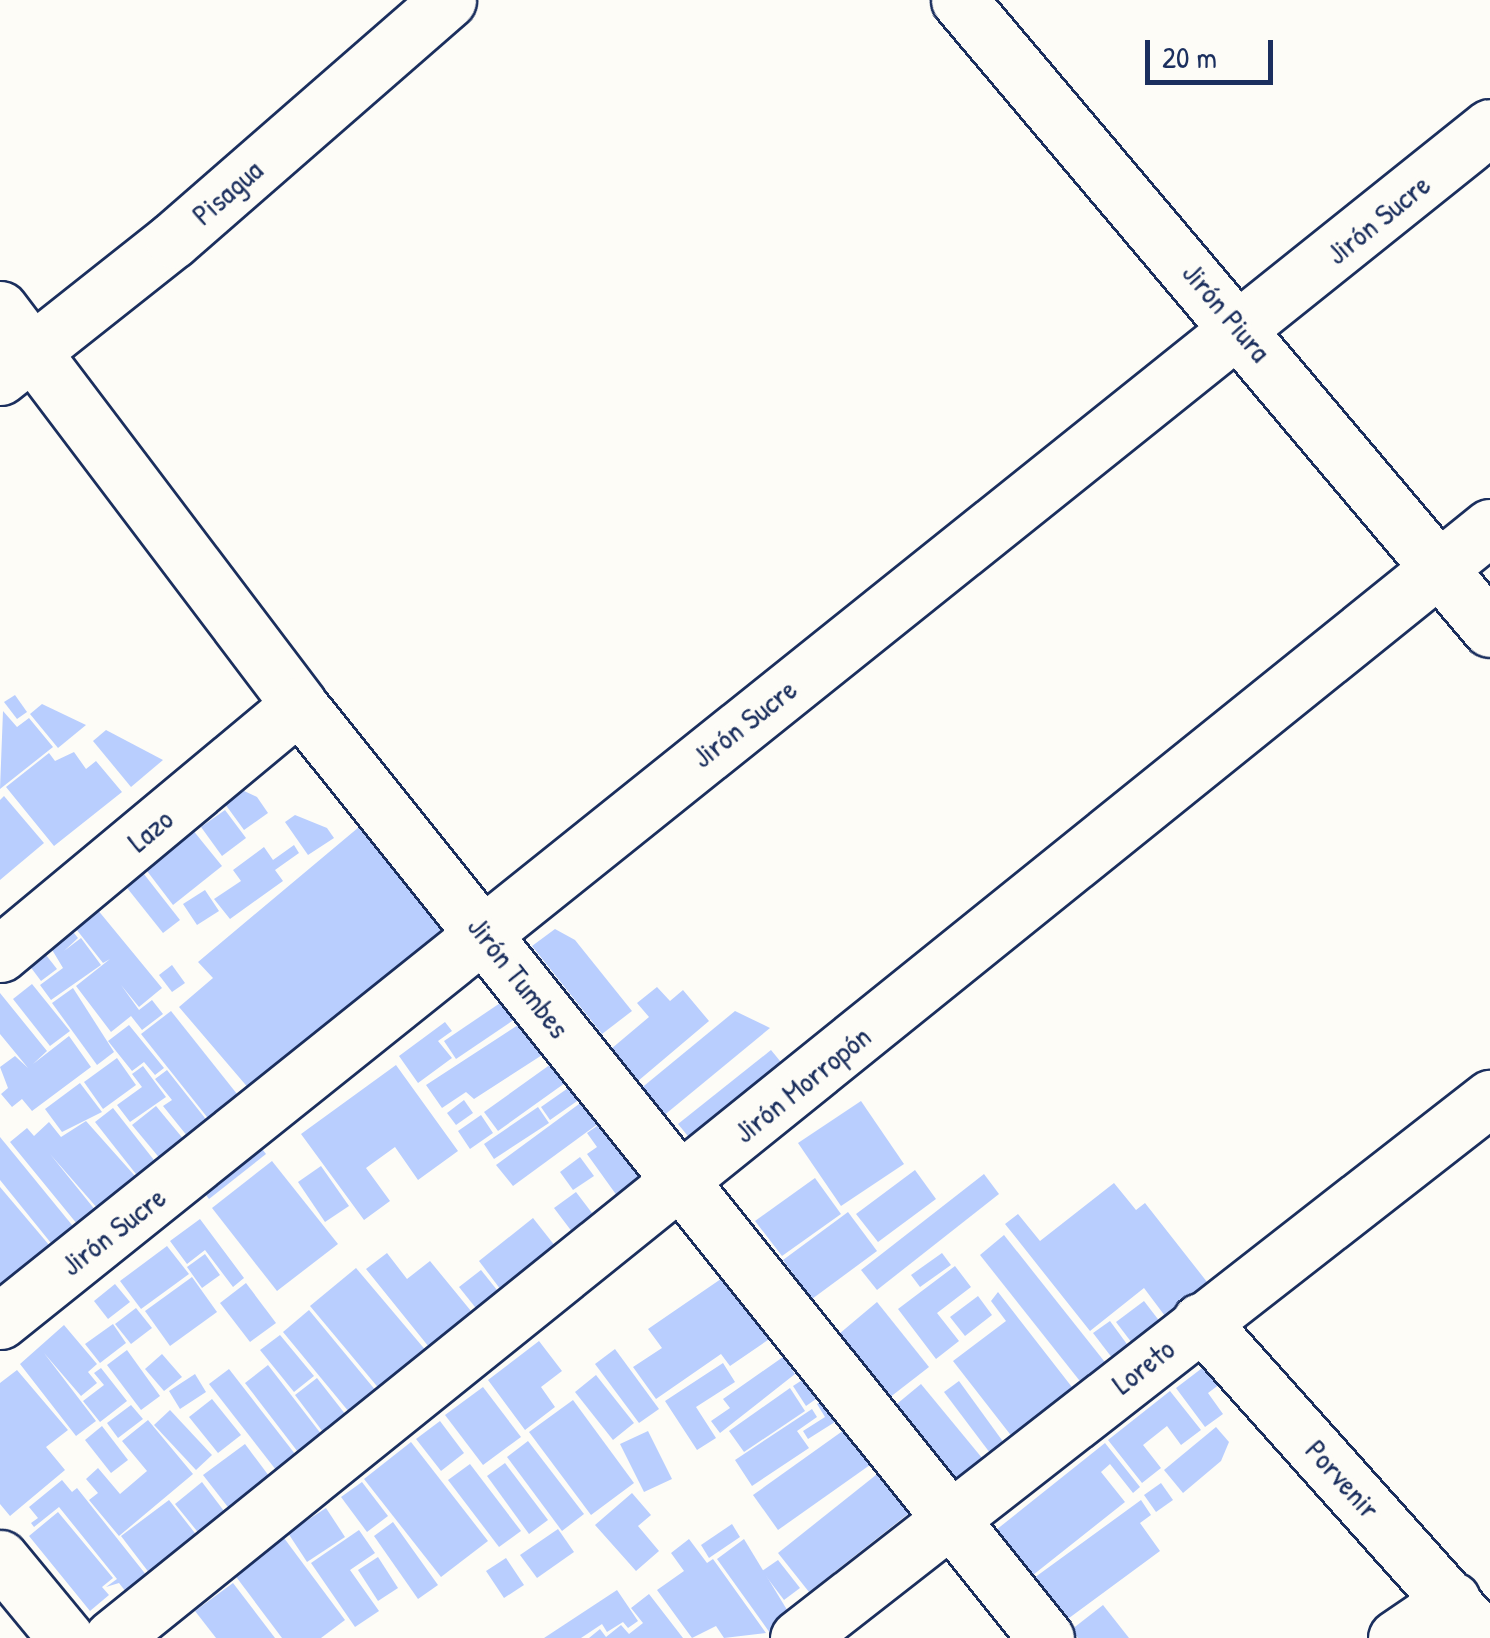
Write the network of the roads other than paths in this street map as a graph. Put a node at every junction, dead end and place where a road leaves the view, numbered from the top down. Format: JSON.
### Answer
{"nodes":[{"id":1,"x":448,"y":0,"type":"edge"},
{"id":2,"x":959,"y":0,"type":"edge"},
{"id":3,"x":1490,"y":128,"type":"edge"},
{"id":4,"x":1242,"y":329,"type":"junction"},
{"id":5,"x":11,"y":345,"type":"edge"},
{"id":6,"x":1490,"y":527,"type":"edge"},
{"id":7,"x":1436,"y":566,"type":"junction"},
{"id":8,"x":1490,"y":629,"type":"edge"},
{"id":9,"x":299,"y":705,"type":"junction"},
{"id":10,"x":488,"y":936,"type":"junction"},
{"id":11,"x":0,"y":954,"type":"edge"},
{"id":12,"x":1483,"y":1116,"type":"edge"},
{"id":13,"x":680,"y":1184,"type":"junction"},
{"id":14,"x":0,"y":1321,"type":"edge"},
{"id":15,"x":1200,"y":1321,"type":"junction"},
{"id":16,"x":952,"y":1516,"type":"junction"},
{"id":17,"x":0,"y":1558,"type":"edge"},
{"id":18,"x":1468,"y":1619,"type":"edge"},
{"id":19,"x":66,"y":1638,"type":"edge"},
{"id":20,"x":112,"y":1638,"type":"edge"},
{"id":21,"x":798,"y":1638,"type":"edge"},
{"id":22,"x":1046,"y":1638,"type":"edge"},
{"id":23,"x":1396,"y":1638,"type":"edge"}],
"edges":[{"from":1,"to":5,"type":"street","name":"Pisagua"},
{"from":2,"to":4,"type":"street","name":"Jirón Piura"},
{"from":3,"to":4,"type":"street","name":"Jirón Sucre"},
{"from":4,"to":7,"type":"street","name":"Jirón Piura"},
{"from":4,"to":10,"type":"street","name":"Jirón Sucre"},
{"from":5,"to":9,"type":"street","name":"Jirón Tumbes"},
{"from":6,"to":7,"type":"street","name":"Jirón Morropón"},
{"from":7,"to":8,"type":"street","name":"Jirón Piura"},
{"from":7,"to":13,"type":"street","name":"Jirón Morropón"},
{"from":9,"to":10,"type":"street","name":"Jirón Tumbes"},
{"from":9,"to":11,"type":"street","name":"Lazo"},
{"from":10,"to":13,"type":"street","name":"Jirón Tumbes"},
{"from":10,"to":14,"type":"street","name":"Jirón Sucre"},
{"from":12,"to":15,"type":"street","name":"Loreto"},
{"from":13,"to":16,"type":"street","name":"Jirón Tumbes"},
{"from":13,"to":20,"type":"street","name":"Jirón Morropón"},
{"from":15,"to":16,"type":"street","name":"Loreto"},
{"from":15,"to":18,"type":"street","name":"Porvenir"},
{"from":16,"to":21,"type":"street","name":"Loreto"},
{"from":16,"to":22,"type":"street","name":"Jirón Tumbes"},
{"from":17,"to":19,"type":"street"},
{"from":18,"to":23,"type":"street"}]}
